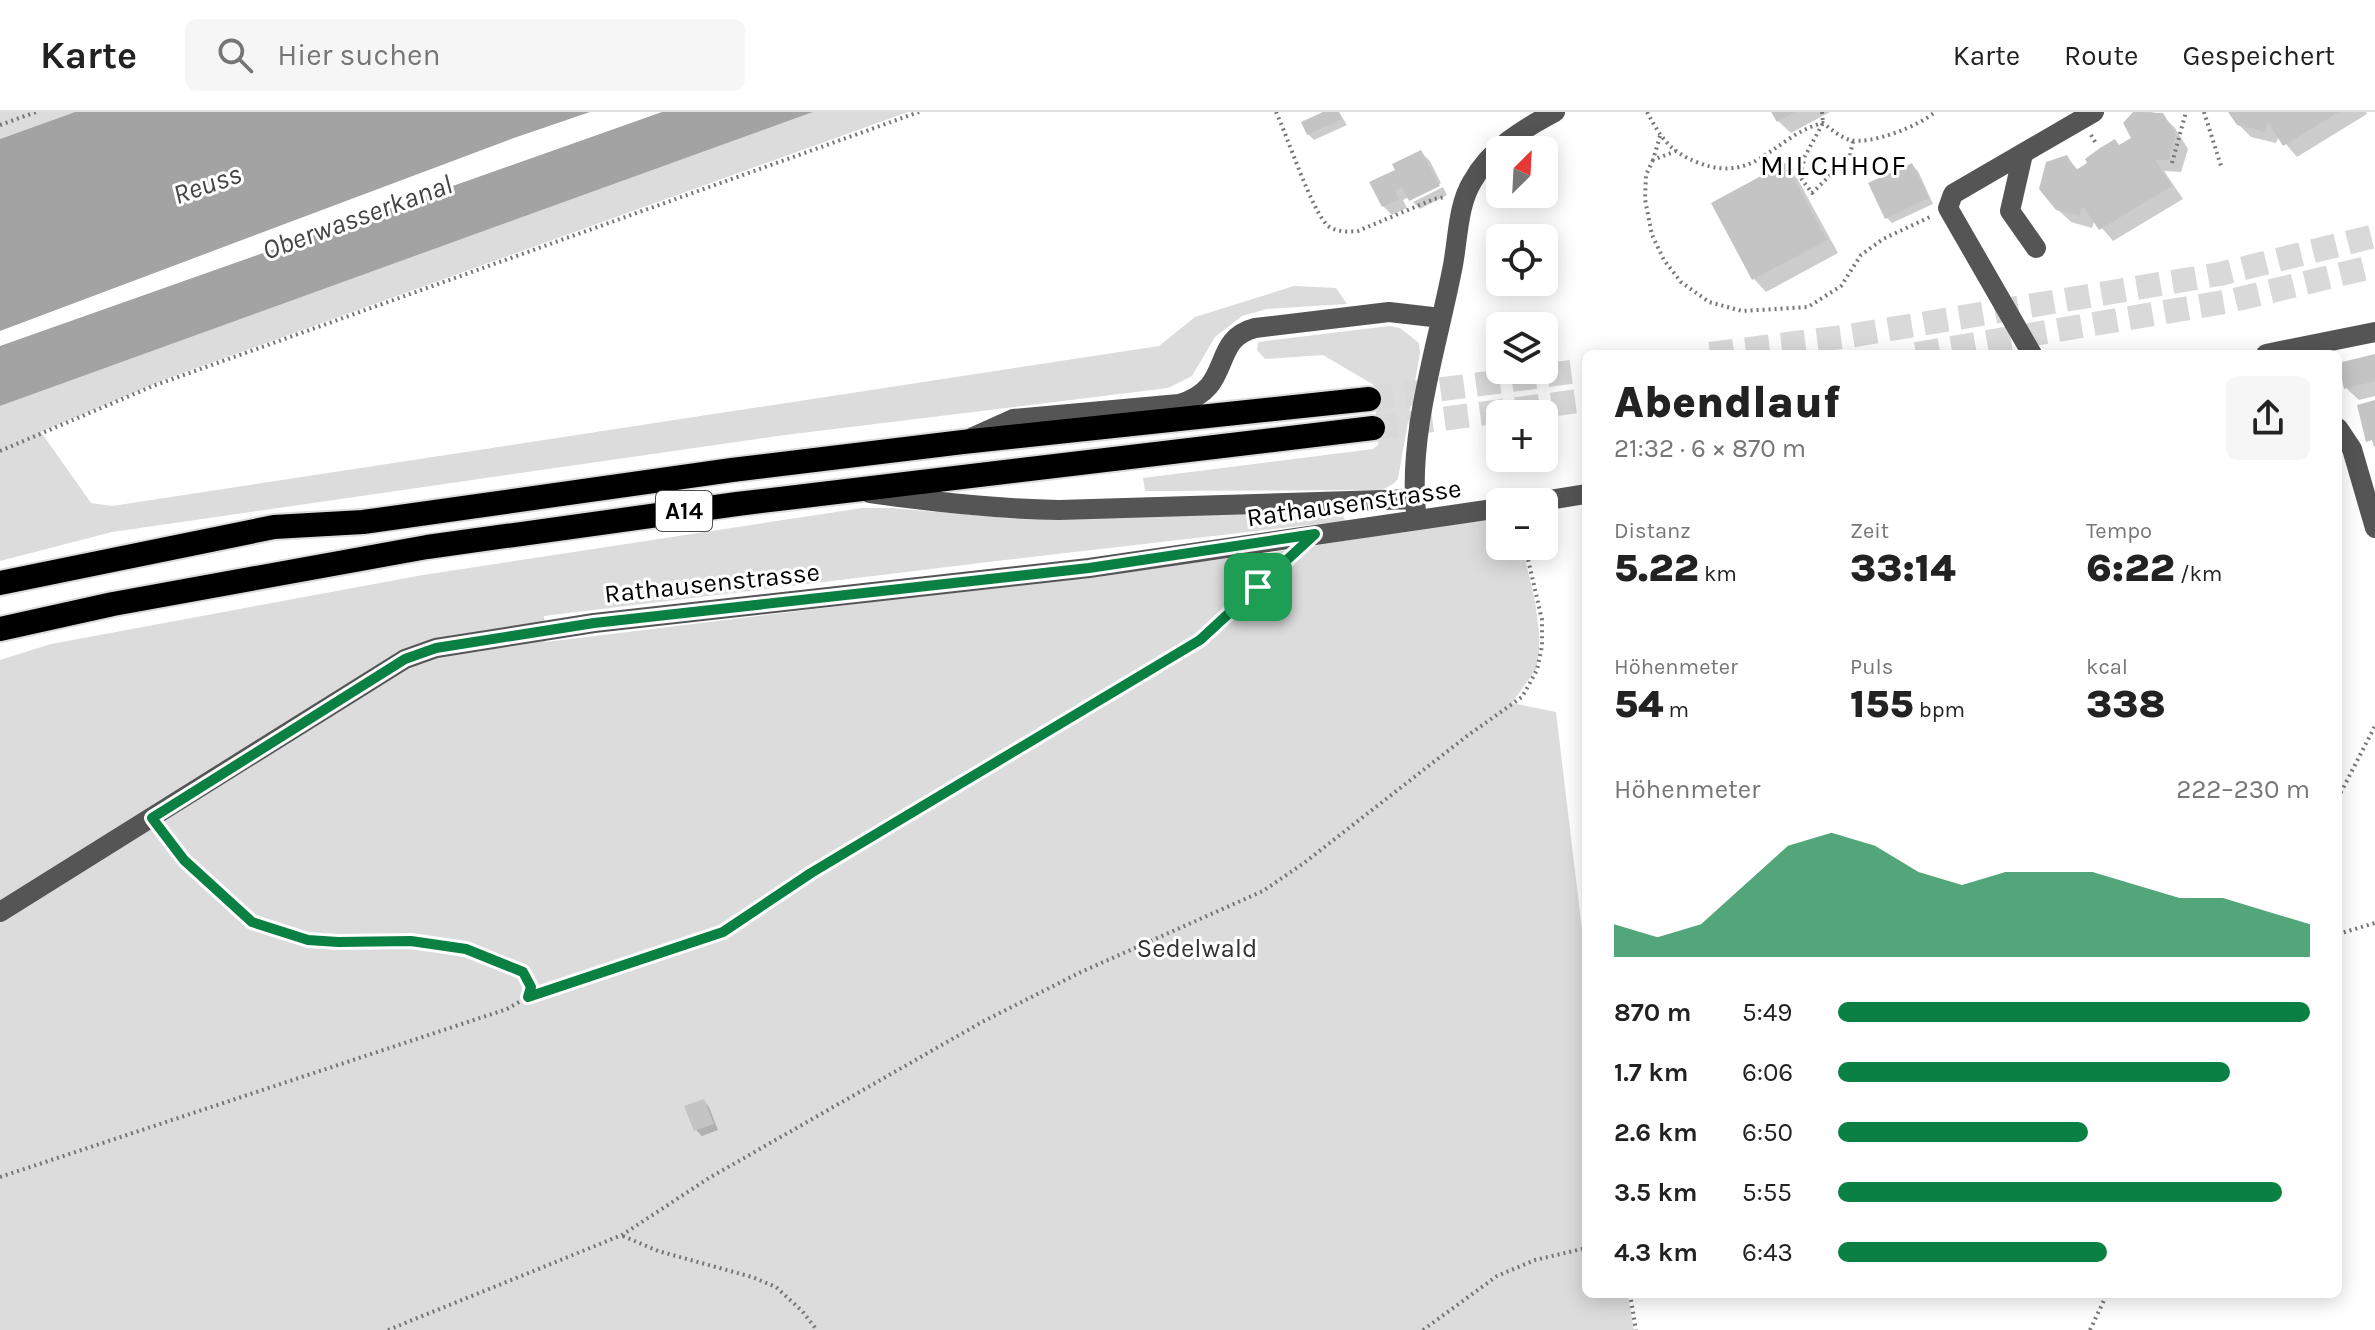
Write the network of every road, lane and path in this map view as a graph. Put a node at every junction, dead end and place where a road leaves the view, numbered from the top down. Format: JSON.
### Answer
{"nodes":[{"id":1,"x":36,"y":112,"type":"edge"},
{"id":2,"x":919,"y":112,"type":"edge"},
{"id":3,"x":1276,"y":112,"type":"edge"},
{"id":4,"x":1555,"y":112,"type":"edge"},
{"id":5,"x":1647,"y":112,"type":"edge"},
{"id":6,"x":1822,"y":112,"type":"edge"},
{"id":7,"x":1935,"y":112,"type":"edge"},
{"id":8,"x":2094,"y":112,"type":"edge"},
{"id":9,"x":2186,"y":112,"type":"edge"},
{"id":10,"x":2204,"y":112,"type":"edge"},
{"id":11,"x":1823,"y":123,"type":"junction"},
{"id":12,"x":0,"y":125,"type":"edge"},
{"id":13,"x":1660,"y":136,"type":"junction"},
{"id":14,"x":1853,"y":141,"type":"junction"},
{"id":15,"x":1676,"y":151,"type":"junction"},
{"id":16,"x":2023,"y":154,"type":"junction"},
{"id":17,"x":1653,"y":160,"type":"junction"},
{"id":18,"x":2172,"y":163,"type":"dead end"},
{"id":19,"x":2221,"y":166,"type":"dead end"},
{"id":20,"x":1464,"y":200,"type":"junction"},
{"id":21,"x":1948,"y":208,"type":"junction"},
{"id":22,"x":2036,"y":248,"type":"dead end"},
{"id":23,"x":1441,"y":318,"type":"junction"},
{"id":24,"x":2375,"y":332,"type":"edge"},
{"id":25,"x":2030,"y":350,"type":"edge"},
{"id":26,"x":2293,"y":350,"type":"edge"},
{"id":27,"x":1369,"y":399,"type":"tunnel mouth"},
{"id":28,"x":1373,"y":428,"type":"tunnel mouth"},
{"id":29,"x":2342,"y":434,"type":"edge"},
{"id":30,"x":963,"y":442,"type":"junction"},
{"id":31,"x":0,"y":451,"type":"edge"},
{"id":32,"x":850,"y":490,"type":"junction"},
{"id":33,"x":1582,"y":495,"type":"edge"},
{"id":34,"x":1558,"y":498,"type":"edge"},
{"id":35,"x":1486,"y":508,"type":"edge"},
{"id":36,"x":1415,"y":510,"type":"junction"},
{"id":37,"x":363,"y":522,"type":"junction"},
{"id":38,"x":2375,"y":528,"type":"edge"},
{"id":39,"x":1315,"y":534,"type":"junction"},
{"id":40,"x":1528,"y":560,"type":"edge"},
{"id":41,"x":0,"y":583,"type":"edge"},
{"id":42,"x":0,"y":598,"type":"edge"},
{"id":43,"x":0,"y":629,"type":"edge"},
{"id":44,"x":2375,"y":726,"type":"edge"},
{"id":45,"x":2342,"y":790,"type":"edge"},
{"id":46,"x":152,"y":818,"type":"junction"},
{"id":47,"x":0,"y":912,"type":"edge"},
{"id":48,"x":2375,"y":923,"type":"edge"},
{"id":49,"x":2342,"y":933,"type":"edge"},
{"id":50,"x":528,"y":997,"type":"junction"},
{"id":51,"x":0,"y":1177,"type":"edge"},
{"id":52,"x":622,"y":1235,"type":"junction"},
{"id":53,"x":1582,"y":1249,"type":"edge"},
{"id":54,"x":1631,"y":1298,"type":"edge"},
{"id":55,"x":2105,"y":1298,"type":"edge"},
{"id":56,"x":388,"y":1330,"type":"edge"},
{"id":57,"x":817,"y":1330,"type":"edge"},
{"id":58,"x":1423,"y":1330,"type":"edge"},
{"id":59,"x":1636,"y":1330,"type":"edge"},
{"id":60,"x":2090,"y":1330,"type":"edge"}],
"edges":[{"from":1,"to":12,"type":"path"},
{"from":2,"to":31,"type":"path"},
{"from":3,"to":20,"type":"path"},
{"from":4,"to":20,"type":"street"},
{"from":5,"to":13,"type":"path"},
{"from":6,"to":11,"type":"path"},
{"from":7,"to":14,"type":"path"},
{"from":8,"to":16,"type":"street"},
{"from":9,"to":18,"type":"path"},
{"from":10,"to":19,"type":"path"},
{"from":11,"to":14,"type":"path"},
{"from":11,"to":14,"type":"path"},
{"from":11,"to":15,"type":"path"},
{"from":13,"to":15,"type":"path"},
{"from":13,"to":17,"type":"path"},
{"from":15,"to":17,"type":"path"},
{"from":16,"to":21,"type":"street"},
{"from":16,"to":22,"type":"street"},
{"from":17,"to":21,"type":"path"},
{"from":20,"to":23,"type":"street"},
{"from":21,"to":25,"type":"street"},
{"from":23,"to":30,"type":"street"},
{"from":23,"to":36,"type":"street"},
{"from":24,"to":26,"type":"street"},
{"from":27,"to":30,"type":"highway","number":"A14"},
{"from":28,"to":32,"type":"highway","number":"A14"},
{"from":29,"to":38,"type":"street"},
{"from":30,"to":37,"type":"highway","number":"A14"},
{"from":32,"to":36,"type":"street"},
{"from":32,"to":43,"type":"highway","number":"A14"},
{"from":33,"to":34,"type":"street"},
{"from":35,"to":36,"type":"street","name":"Rathausenstrasse"},
{"from":36,"to":39,"type":"street","name":"Rathausenstrasse"},
{"from":37,"to":41,"type":"highway","number":"A14"},
{"from":37,"to":42,"type":"highway","number":"A14"},
{"from":39,"to":46,"type":"street","name":"Rathausenstrasse"},
{"from":39,"to":50,"type":"path"},
{"from":40,"to":52,"type":"path"},
{"from":44,"to":45,"type":"path"},
{"from":46,"to":47,"type":"street","name":"Rathausenstrasse"},
{"from":46,"to":50,"type":"path"},
{"from":48,"to":49,"type":"path"},
{"from":50,"to":51,"type":"path"},
{"from":52,"to":56,"type":"path"},
{"from":52,"to":57,"type":"path"},
{"from":53,"to":58,"type":"path"},
{"from":54,"to":59,"type":"path"},
{"from":55,"to":60,"type":"path"}]}
